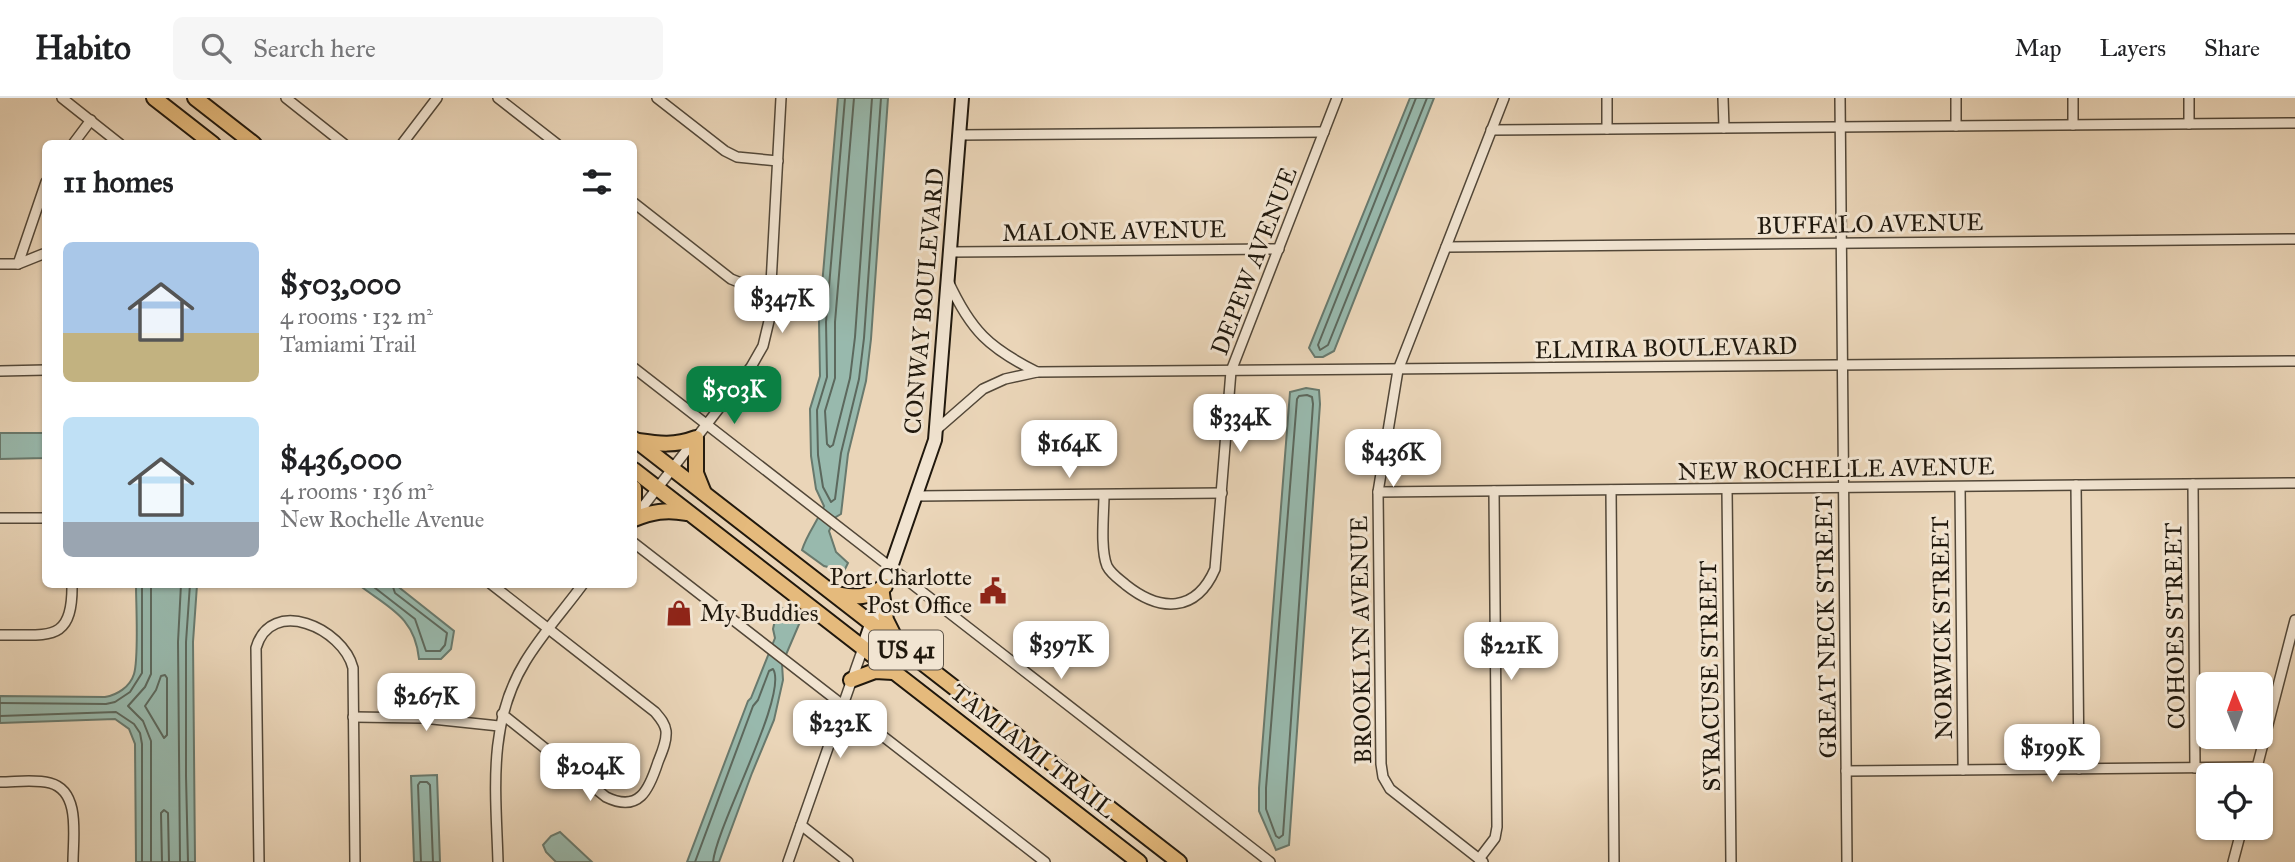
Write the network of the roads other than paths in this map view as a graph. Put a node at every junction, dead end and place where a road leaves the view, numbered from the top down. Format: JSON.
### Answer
{"nodes":[{"id":1,"x":62,"y":98,"type":"edge"},
{"id":2,"x":154,"y":98,"type":"edge"},
{"id":3,"x":195,"y":98,"type":"edge"},
{"id":4,"x":286,"y":98,"type":"edge"},
{"id":5,"x":437,"y":98,"type":"edge"},
{"id":6,"x":498,"y":98,"type":"edge"},
{"id":7,"x":657,"y":98,"type":"edge"},
{"id":8,"x":781,"y":98,"type":"edge"},
{"id":9,"x":962,"y":98,"type":"edge"},
{"id":10,"x":1338,"y":98,"type":"edge"},
{"id":11,"x":1504,"y":98,"type":"edge"},
{"id":12,"x":1607,"y":98,"type":"edge"},
{"id":13,"x":1723,"y":98,"type":"edge"},
{"id":14,"x":1840,"y":98,"type":"edge"},
{"id":15,"x":1956,"y":98,"type":"edge"},
{"id":16,"x":2073,"y":98,"type":"edge"},
{"id":17,"x":2189,"y":98,"type":"edge"},
{"id":18,"x":91,"y":120,"type":"junction"},
{"id":19,"x":2295,"y":123,"type":"edge"},
{"id":20,"x":2189,"y":124,"type":"junction"},
{"id":21,"x":2073,"y":125,"type":"junction"},
{"id":22,"x":1956,"y":126,"type":"junction"},
{"id":23,"x":1840,"y":127,"type":"junction"},
{"id":24,"x":1724,"y":128,"type":"junction"},
{"id":25,"x":1607,"y":129,"type":"junction"},
{"id":26,"x":1492,"y":130,"type":"junction"},
{"id":27,"x":1324,"y":132,"type":"junction"},
{"id":28,"x":959,"y":135,"type":"junction"},
{"id":29,"x":76,"y":140,"type":"edge"},
{"id":30,"x":115,"y":140,"type":"edge"},
{"id":31,"x":208,"y":140,"type":"edge"},
{"id":32,"x":249,"y":140,"type":"edge"},
{"id":33,"x":339,"y":140,"type":"edge"},
{"id":34,"x":405,"y":140,"type":"edge"},
{"id":35,"x":552,"y":140,"type":"edge"},
{"id":36,"x":778,"y":161,"type":"junction"},
{"id":37,"x":42,"y":193,"type":"edge"},
{"id":38,"x":637,"y":205,"type":"edge"},
{"id":39,"x":2295,"y":239,"type":"edge"},
{"id":40,"x":1841,"y":243,"type":"junction"},
{"id":41,"x":1446,"y":247,"type":"junction"},
{"id":42,"x":1279,"y":248,"type":"junction"},
{"id":43,"x":950,"y":252,"type":"junction"},
{"id":44,"x":42,"y":254,"type":"edge"},
{"id":45,"x":0,"y":264,"type":"edge"},
{"id":46,"x":18,"y":264,"type":"junction"},
{"id":47,"x":947,"y":280,"type":"junction"},
{"id":48,"x":771,"y":286,"type":"junction"},
{"id":49,"x":2295,"y":361,"type":"edge"},
{"id":50,"x":1842,"y":365,"type":"junction"},
{"id":51,"x":42,"y":370,"type":"edge"},
{"id":52,"x":637,"y":370,"type":"edge"},
{"id":53,"x":1398,"y":370,"type":"junction"},
{"id":54,"x":0,"y":371,"type":"edge"},
{"id":55,"x":1231,"y":371,"type":"junction"},
{"id":56,"x":1037,"y":372,"type":"junction"},
{"id":57,"x":707,"y":424,"type":"junction"},
{"id":58,"x":936,"y":429,"type":"junction"},
{"id":59,"x":695,"y":438,"type":"junction"},
{"id":60,"x":637,"y":440,"type":"edge"},
{"id":61,"x":637,"y":442,"type":"edge"},
{"id":62,"x":671,"y":468,"type":"junction"},
{"id":63,"x":637,"y":472,"type":"edge"},
{"id":64,"x":2193,"y":484,"type":"junction"},
{"id":65,"x":2295,"y":484,"type":"edge"},
{"id":66,"x":2076,"y":485,"type":"junction"},
{"id":67,"x":655,"y":487,"type":"junction"},
{"id":68,"x":1960,"y":487,"type":"junction"},
{"id":69,"x":1843,"y":488,"type":"junction"},
{"id":70,"x":1727,"y":489,"type":"junction"},
{"id":71,"x":1611,"y":490,"type":"junction"},
{"id":72,"x":1494,"y":491,"type":"junction"},
{"id":73,"x":1378,"y":492,"type":"junction"},
{"id":74,"x":1222,"y":493,"type":"junction"},
{"id":75,"x":705,"y":495,"type":"junction"},
{"id":76,"x":1104,"y":495,"type":"junction"},
{"id":77,"x":917,"y":496,"type":"junction"},
{"id":78,"x":637,"y":514,"type":"edge"},
{"id":79,"x":690,"y":514,"type":"junction"},
{"id":80,"x":0,"y":518,"type":"edge"},
{"id":81,"x":42,"y":518,"type":"edge"},
{"id":82,"x":637,"y":518,"type":"edge"},
{"id":83,"x":637,"y":545,"type":"edge"},
{"id":84,"x":891,"y":568,"type":"junction"},
{"id":85,"x":72,"y":588,"type":"edge"},
{"id":86,"x":496,"y":588,"type":"edge"},
{"id":87,"x":580,"y":588,"type":"edge"},
{"id":88,"x":883,"y":590,"type":"junction"},
{"id":89,"x":832,"y":593,"type":"junction"},
{"id":90,"x":2295,"y":620,"type":"edge"},
{"id":91,"x":871,"y":623,"type":"junction"},
{"id":92,"x":549,"y":629,"type":"junction"},
{"id":93,"x":0,"y":635,"type":"edge"},
{"id":94,"x":898,"y":644,"type":"junction"},
{"id":95,"x":863,"y":648,"type":"junction"},
{"id":96,"x":895,"y":672,"type":"junction"},
{"id":97,"x":852,"y":680,"type":"junction"},
{"id":98,"x":843,"y":705,"type":"junction"},
{"id":99,"x":502,"y":715,"type":"junction"},
{"id":100,"x":353,"y":717,"type":"junction"},
{"id":101,"x":499,"y":726,"type":"junction"},
{"id":102,"x":2258,"y":763,"type":"edge"},
{"id":103,"x":2195,"y":768,"type":"joint"},
{"id":104,"x":2079,"y":769,"type":"junction"},
{"id":105,"x":1963,"y":770,"type":"junction"},
{"id":106,"x":1846,"y":771,"type":"junction"},
{"id":107,"x":0,"y":782,"type":"edge"},
{"id":108,"x":801,"y":825,"type":"junction"},
{"id":109,"x":2239,"y":840,"type":"edge"},
{"id":110,"x":1481,"y":860,"type":"edge"},
{"id":111,"x":73,"y":862,"type":"edge"},
{"id":112,"x":258,"y":862,"type":"edge"},
{"id":113,"x":355,"y":862,"type":"edge"},
{"id":114,"x":498,"y":862,"type":"edge"},
{"id":115,"x":788,"y":862,"type":"edge"},
{"id":116,"x":848,"y":862,"type":"edge"},
{"id":117,"x":1045,"y":862,"type":"edge"},
{"id":118,"x":1139,"y":862,"type":"edge"},
{"id":119,"x":1179,"y":862,"type":"edge"},
{"id":120,"x":1270,"y":862,"type":"edge"},
{"id":121,"x":1614,"y":862,"type":"edge"},
{"id":122,"x":1731,"y":862,"type":"edge"},
{"id":123,"x":1847,"y":862,"type":"edge"},
{"id":124,"x":2233,"y":862,"type":"edge"}],
"edges":[{"from":1,"to":18,"type":"street"},
{"from":2,"to":31,"type":"main road"},
{"from":3,"to":32,"type":"main road"},
{"from":4,"to":33,"type":"street"},
{"from":5,"to":34,"type":"street"},
{"from":6,"to":35,"type":"street"},
{"from":7,"to":36,"type":"street"},
{"from":8,"to":36,"type":"street"},
{"from":9,"to":28,"type":"street","name":"CONWAY BOULEVARD"},
{"from":10,"to":27,"type":"street","name":"DEPEW AVENUE"},
{"from":11,"to":26,"type":"street","name":"BROOKLYN AVENUE"},
{"from":12,"to":25,"type":"street"},
{"from":13,"to":24,"type":"street"},
{"from":14,"to":23,"type":"street","name":"GREAT NECK STREET"},
{"from":15,"to":22,"type":"street"},
{"from":16,"to":21,"type":"street"},
{"from":17,"to":20,"type":"street"},
{"from":18,"to":29,"type":"street"},
{"from":18,"to":30,"type":"street"},
{"from":19,"to":20,"type":"street"},
{"from":20,"to":21,"type":"street"},
{"from":21,"to":22,"type":"street"},
{"from":22,"to":23,"type":"street"},
{"from":23,"to":24,"type":"street"},
{"from":23,"to":40,"type":"street","name":"GREAT NECK STREET"},
{"from":24,"to":25,"type":"street"},
{"from":25,"to":26,"type":"street"},
{"from":26,"to":41,"type":"street","name":"BROOKLYN AVENUE"},
{"from":27,"to":28,"type":"street"},
{"from":27,"to":42,"type":"street","name":"DEPEW AVENUE"},
{"from":28,"to":43,"type":"street","name":"CONWAY BOULEVARD"},
{"from":36,"to":48,"type":"street"},
{"from":37,"to":46,"type":"street"},
{"from":38,"to":48,"type":"street"},
{"from":39,"to":40,"type":"street","name":"BUFFALO AVENUE"},
{"from":40,"to":41,"type":"street","name":"BUFFALO AVENUE"},
{"from":40,"to":50,"type":"street","name":"GREAT NECK STREET"},
{"from":41,"to":53,"type":"street","name":"BROOKLYN AVENUE"},
{"from":42,"to":43,"type":"street","name":"MALONE AVENUE"},
{"from":42,"to":55,"type":"street","name":"DEPEW AVENUE"},
{"from":43,"to":47,"type":"street","name":"CONWAY BOULEVARD"},
{"from":44,"to":46,"type":"street"},
{"from":45,"to":46,"type":"street"},
{"from":47,"to":56,"type":"street","name":"ELMIRA BOULEVARD"},
{"from":47,"to":58,"type":"street","name":"CONWAY BOULEVARD"},
{"from":48,"to":57,"type":"street"},
{"from":49,"to":50,"type":"street","name":"ELMIRA BOULEVARD"},
{"from":50,"to":53,"type":"street","name":"ELMIRA BOULEVARD"},
{"from":50,"to":69,"type":"street","name":"GREAT NECK STREET"},
{"from":51,"to":54,"type":"street"},
{"from":52,"to":57,"type":"street"},
{"from":53,"to":55,"type":"street","name":"ELMIRA BOULEVARD"},
{"from":53,"to":73,"type":"street","name":"BROOKLYN AVENUE"},
{"from":55,"to":56,"type":"street","name":"ELMIRA BOULEVARD"},
{"from":55,"to":74,"type":"street","name":"DEPEW AVENUE"},
{"from":56,"to":58,"type":"street","name":"ELMIRA BOULEVARD"},
{"from":57,"to":59,"type":"street"},
{"from":57,"to":84,"type":"street"},
{"from":58,"to":77,"type":"street","name":"CONWAY BOULEVARD"},
{"from":59,"to":60,"type":"main road"},
{"from":59,"to":62,"type":"street"},
{"from":59,"to":75,"type":"main road"},
{"from":61,"to":62,"type":"main road","name":"TAMIAMI TRAIL","number":"US 41"},
{"from":62,"to":67,"type":"street"},
{"from":62,"to":75,"type":"main road","name":"TAMIAMI TRAIL","number":"US 41"},
{"from":63,"to":67,"type":"main road","name":"TAMIAMI TRAIL","number":"US 41"},
{"from":64,"to":65,"type":"street","name":"NEW ROCHELLE AVENUE"},
{"from":64,"to":66,"type":"street","name":"NEW ROCHELLE AVENUE"},
{"from":64,"to":103,"type":"street","name":"COHOES STREET"},
{"from":66,"to":68,"type":"street","name":"NEW ROCHELLE AVENUE"},
{"from":66,"to":104,"type":"street"},
{"from":67,"to":78,"type":"street"},
{"from":67,"to":79,"type":"main road","name":"TAMIAMI TRAIL","number":"US 41"},
{"from":68,"to":69,"type":"street","name":"NEW ROCHELLE AVENUE"},
{"from":68,"to":105,"type":"street","name":"NORWICK STREET"},
{"from":69,"to":70,"type":"street","name":"NEW ROCHELLE AVENUE"},
{"from":69,"to":106,"type":"street","name":"GREAT NECK STREET"},
{"from":70,"to":71,"type":"street","name":"NEW ROCHELLE AVENUE"},
{"from":70,"to":122,"type":"street","name":"SYRACUSE STREET"},
{"from":71,"to":72,"type":"street","name":"NEW ROCHELLE AVENUE"},
{"from":71,"to":121,"type":"street"},
{"from":72,"to":73,"type":"street","name":"NEW ROCHELLE AVENUE"},
{"from":72,"to":110,"type":"street"},
{"from":73,"to":110,"type":"street","name":"BROOKLYN AVENUE"},
{"from":74,"to":76,"type":"street"},
{"from":74,"to":76,"type":"street","name":"DEPEW AVENUE"},
{"from":75,"to":89,"type":"main road","name":"TAMIAMI TRAIL","number":"US 41"},
{"from":76,"to":77,"type":"street"},
{"from":77,"to":84,"type":"street","name":"CONWAY BOULEVARD"},
{"from":79,"to":82,"type":"main road"},
{"from":79,"to":95,"type":"main road","name":"TAMIAMI TRAIL","number":"US 41"},
{"from":80,"to":81,"type":"street"},
{"from":83,"to":98,"type":"street"},
{"from":84,"to":88,"type":"street","name":"CONWAY BOULEVARD"},
{"from":84,"to":120,"type":"street"},
{"from":85,"to":93,"type":"street"},
{"from":86,"to":92,"type":"street"},
{"from":87,"to":92,"type":"street"},
{"from":88,"to":89,"type":"main road"},
{"from":88,"to":91,"type":"street","name":"CONWAY BOULEVARD"},
{"from":88,"to":94,"type":"main road"},
{"from":89,"to":91,"type":"main road","name":"TAMIAMI TRAIL","number":"US 41"},
{"from":90,"to":102,"type":"street"},
{"from":91,"to":94,"type":"main road","name":"TAMIAMI TRAIL","number":"US 41"},
{"from":91,"to":95,"type":"street","name":"CONWAY BOULEVARD"},
{"from":92,"to":99,"type":"street"},
{"from":92,"to":99,"type":"street"},
{"from":94,"to":119,"type":"main road","name":"TAMIAMI TRAIL","number":"US 41"},
{"from":95,"to":96,"type":"main road","name":"TAMIAMI TRAIL","number":"US 41"},
{"from":95,"to":97,"type":"street","name":"CONWAY BOULEVARD"},
{"from":96,"to":97,"type":"main road"},
{"from":96,"to":118,"type":"main road","name":"TAMIAMI TRAIL","number":"US 41"},
{"from":97,"to":98,"type":"street","name":"CONWAY BOULEVARD"},
{"from":98,"to":108,"type":"street","name":"CONWAY BOULEVARD"},
{"from":98,"to":117,"type":"street"},
{"from":99,"to":101,"type":"street"},
{"from":100,"to":101,"type":"street"},
{"from":100,"to":112,"type":"street"},
{"from":100,"to":113,"type":"street"},
{"from":101,"to":114,"type":"street"},
{"from":103,"to":104,"type":"street"},
{"from":104,"to":105,"type":"street"},
{"from":105,"to":106,"type":"street"},
{"from":106,"to":123,"type":"street","name":"GREAT NECK STREET"},
{"from":107,"to":111,"type":"street"},
{"from":108,"to":115,"type":"street","name":"CONWAY BOULEVARD"},
{"from":108,"to":116,"type":"street"},
{"from":109,"to":124,"type":"street"}]}
